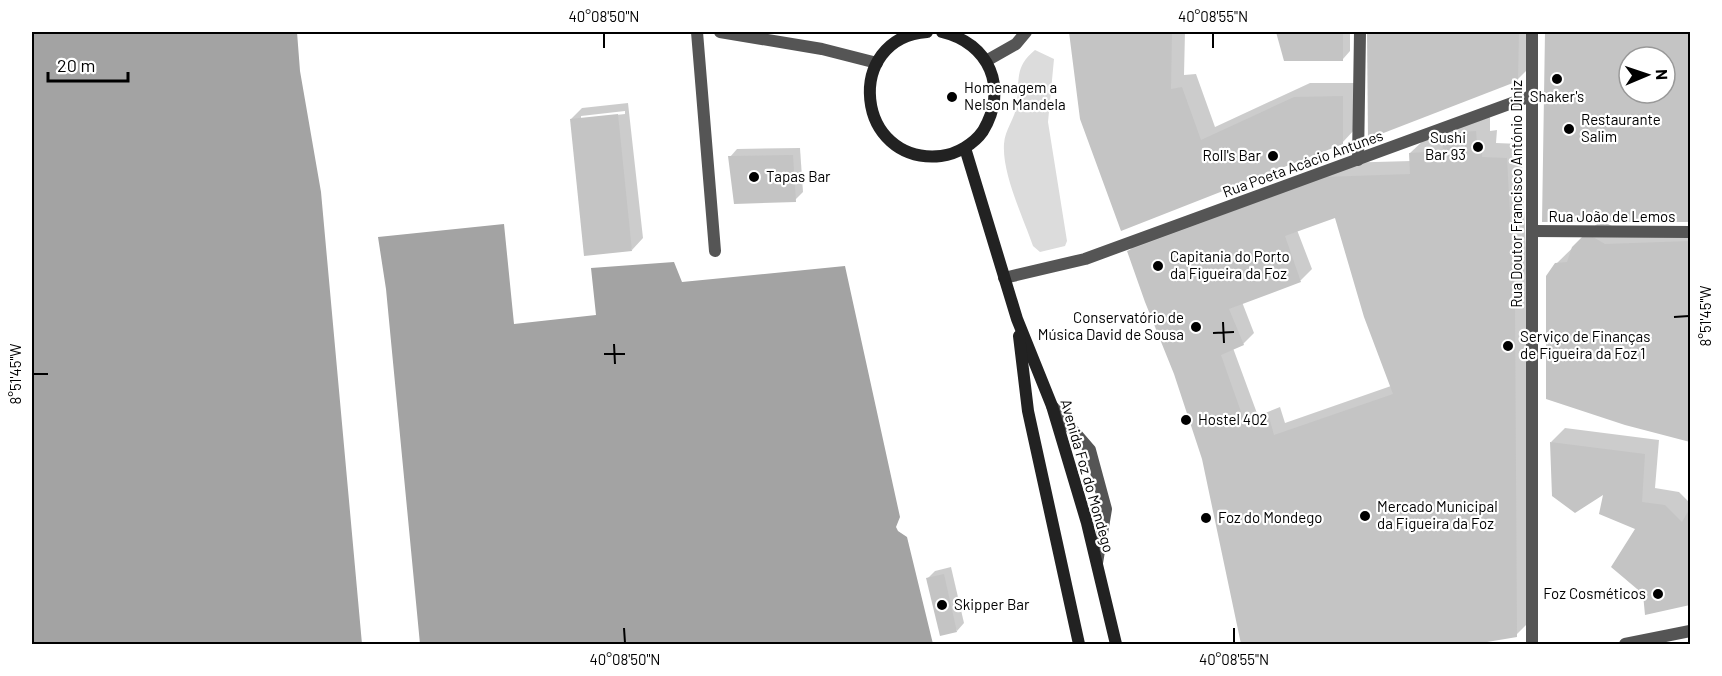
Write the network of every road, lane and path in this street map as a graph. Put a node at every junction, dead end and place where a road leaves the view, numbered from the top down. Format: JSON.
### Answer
{"nodes":[{"id":1,"x":697,"y":32,"type":"edge"},
{"id":2,"x":720,"y":32,"type":"edge"},
{"id":3,"x":927,"y":32,"type":"edge"},
{"id":4,"x":942,"y":32,"type":"edge"},
{"id":5,"x":1026,"y":32,"type":"edge"},
{"id":6,"x":1360,"y":32,"type":"edge"},
{"id":7,"x":1532,"y":32,"type":"edge"},
{"id":8,"x":986,"y":61,"type":"junction"},
{"id":9,"x":877,"y":63,"type":"junction"},
{"id":10,"x":1531,"y":96,"type":"junction"},
{"id":11,"x":965,"y":148,"type":"junction"},
{"id":12,"x":1358,"y":160,"type":"junction"},
{"id":13,"x":1533,"y":231,"type":"junction"},
{"id":14,"x":1690,"y":232,"type":"edge"},
{"id":15,"x":715,"y":250,"type":"dead end"},
{"id":16,"x":1004,"y":278,"type":"junction"},
{"id":17,"x":1017,"y":319,"type":"junction"},
{"id":18,"x":1052,"y":406,"type":"junction"},
{"id":19,"x":1097,"y":564,"type":"junction"},
{"id":20,"x":1690,"y":631,"type":"edge"},
{"id":21,"x":1079,"y":645,"type":"edge"},
{"id":22,"x":1116,"y":645,"type":"edge"},
{"id":23,"x":1532,"y":645,"type":"edge"},
{"id":24,"x":1625,"y":645,"type":"edge"}],
"edges":[{"from":1,"to":15,"type":"street"},
{"from":2,"to":9,"type":"street"},
{"from":3,"to":9,"type":"main road"},
{"from":4,"to":8,"type":"main road"},
{"from":5,"to":8,"type":"street"},
{"from":6,"to":12,"type":"street"},
{"from":7,"to":10,"type":"street","name":"Rua Doutor Francisco António Diniz"},
{"from":8,"to":11,"type":"main road"},
{"from":9,"to":11,"type":"main road"},
{"from":10,"to":12,"type":"street","name":"Rua Poeta Acácio Antunes"},
{"from":10,"to":13,"type":"street","name":"Rua Doutor Francisco António Diniz"},
{"from":11,"to":16,"type":"main road","name":"Avenida Foz do Mondego"},
{"from":12,"to":16,"type":"street","name":"Rua Poeta Acácio Antunes"},
{"from":13,"to":14,"type":"street","name":"Rua João de Lemos"},
{"from":13,"to":23,"type":"street","name":"Rua Doutor Francisco António Diniz"},
{"from":16,"to":17,"type":"main road","name":"Avenida Foz do Mondego"},
{"from":17,"to":18,"type":"main road","name":"Avenida Foz do Mondego"},
{"from":17,"to":21,"type":"main road","name":"Avenida Foz do Mondego"},
{"from":18,"to":19,"type":"main road","name":"Avenida Foz do Mondego"},
{"from":18,"to":19,"type":"street"},
{"from":19,"to":22,"type":"main road","name":"Avenida Foz do Mondego"},
{"from":20,"to":24,"type":"street"}]}
